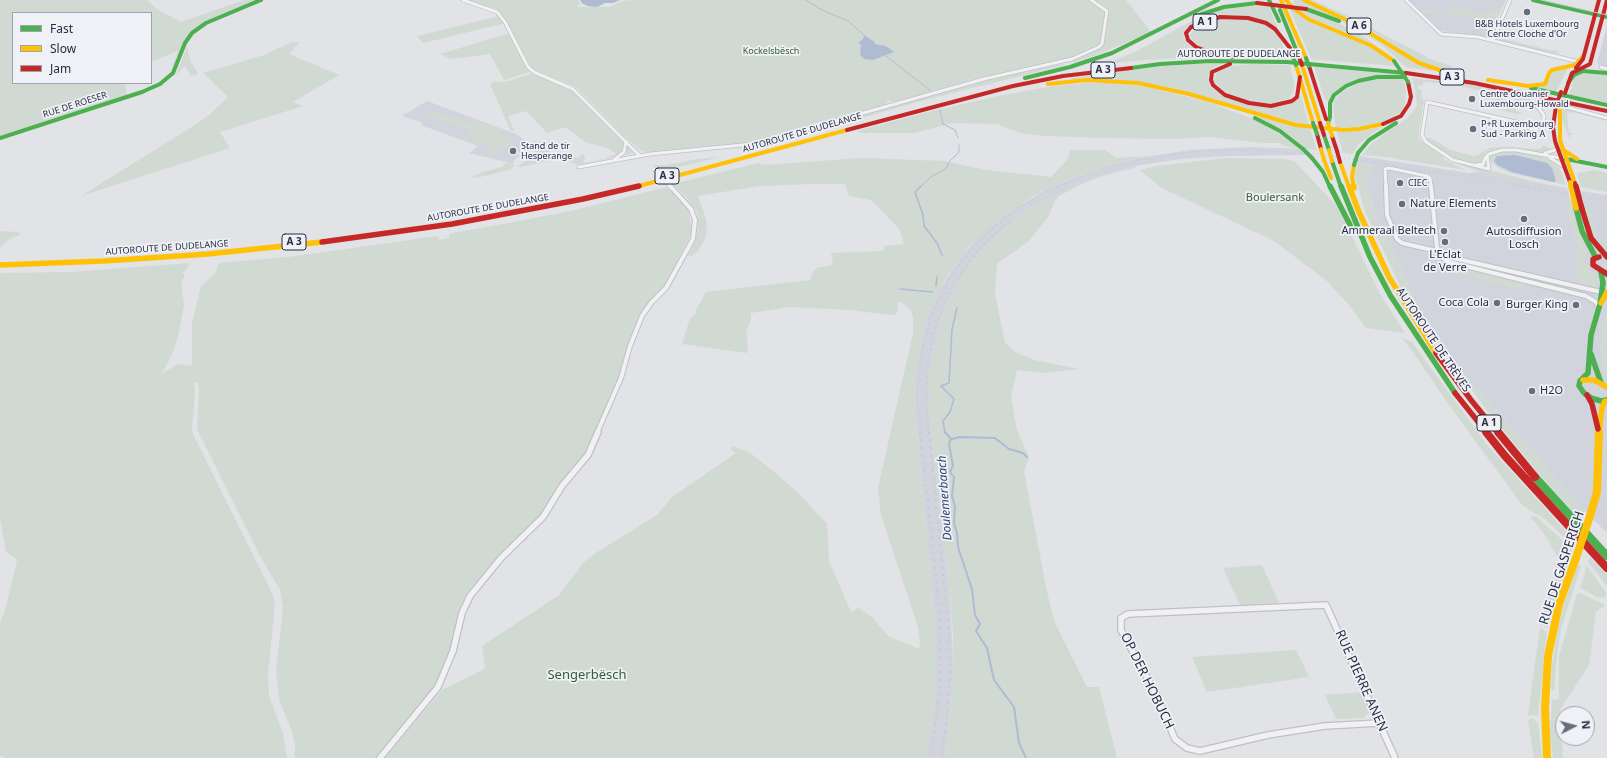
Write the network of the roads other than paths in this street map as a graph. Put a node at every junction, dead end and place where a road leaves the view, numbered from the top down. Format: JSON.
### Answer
{"nodes":[{"id":1,"x":261,"y":0,"type":"edge"},
{"id":2,"x":463,"y":0,"type":"edge"},
{"id":3,"x":1091,"y":0,"type":"edge"},
{"id":4,"x":1218,"y":0,"type":"edge"},
{"id":5,"x":1269,"y":0,"type":"edge"},
{"id":6,"x":1275,"y":0,"type":"edge"},
{"id":7,"x":1280,"y":0,"type":"edge"},
{"id":8,"x":1286,"y":0,"type":"edge"},
{"id":9,"x":1304,"y":0,"type":"edge"},
{"id":10,"x":1406,"y":0,"type":"edge"},
{"id":11,"x":1510,"y":0,"type":"edge"},
{"id":12,"x":1533,"y":0,"type":"edge"},
{"id":13,"x":1553,"y":0,"type":"edge"},
{"id":14,"x":1599,"y":0,"type":"edge"},
{"id":15,"x":1607,"y":0,"type":"edge"},
{"id":16,"x":1596,"y":12,"type":"junction"},
{"id":17,"x":1605,"y":14,"type":"edge"},
{"id":18,"x":1493,"y":40,"type":"junction"},
{"id":19,"x":1290,"y":48,"type":"junction"},
{"id":20,"x":1584,"y":55,"type":"junction"},
{"id":21,"x":1251,"y":60,"type":"junction"},
{"id":22,"x":1302,"y":61,"type":"junction"},
{"id":23,"x":1396,"y":61,"type":"junction"},
{"id":24,"x":1575,"y":61,"type":"dead end"},
{"id":25,"x":1601,"y":67,"type":"dead end"},
{"id":26,"x":1396,"y":68,"type":"junction"},
{"id":27,"x":1607,"y":69,"type":"edge"},
{"id":28,"x":1607,"y":73,"type":"edge"},
{"id":29,"x":1451,"y":74,"type":"junction"},
{"id":30,"x":1300,"y":77,"type":"junction"},
{"id":31,"x":1038,"y":78,"type":"junction"},
{"id":32,"x":1410,"y":82,"type":"junction"},
{"id":33,"x":1474,"y":83,"type":"junction"},
{"id":34,"x":1568,"y":83,"type":"junction"},
{"id":35,"x":1511,"y":84,"type":"junction"},
{"id":36,"x":999,"y":86,"type":"junction"},
{"id":37,"x":1563,"y":92,"type":"junction"},
{"id":38,"x":957,"y":100,"type":"junction"},
{"id":39,"x":1607,"y":104,"type":"edge"},
{"id":40,"x":1237,"y":108,"type":"junction"},
{"id":41,"x":1607,"y":110,"type":"edge"},
{"id":42,"x":1607,"y":118,"type":"edge"},
{"id":43,"x":1512,"y":120,"type":"junction"},
{"id":44,"x":1328,"y":123,"type":"junction"},
{"id":45,"x":1543,"y":123,"type":"dead end"},
{"id":46,"x":0,"y":138,"type":"edge"},
{"id":47,"x":626,"y":142,"type":"junction"},
{"id":48,"x":1560,"y":148,"type":"junction"},
{"id":49,"x":1531,"y":153,"type":"junction"},
{"id":50,"x":640,"y":156,"type":"junction"},
{"id":51,"x":1486,"y":156,"type":"junction"},
{"id":52,"x":1563,"y":158,"type":"junction"},
{"id":53,"x":613,"y":160,"type":"junction"},
{"id":54,"x":1589,"y":163,"type":"junction"},
{"id":55,"x":1472,"y":165,"type":"junction"},
{"id":56,"x":579,"y":167,"type":"dead end"},
{"id":57,"x":1565,"y":167,"type":"junction"},
{"id":58,"x":1607,"y":167,"type":"edge"},
{"id":59,"x":654,"y":169,"type":"dead end"},
{"id":60,"x":1572,"y":183,"type":"junction"},
{"id":61,"x":1341,"y":205,"type":"junction"},
{"id":62,"x":1579,"y":209,"type":"junction"},
{"id":63,"x":1359,"y":212,"type":"junction"},
{"id":64,"x":1596,"y":258,"type":"junction"},
{"id":65,"x":1607,"y":258,"type":"edge"},
{"id":66,"x":0,"y":260,"type":"edge"},
{"id":67,"x":1449,"y":260,"type":"junction"},
{"id":68,"x":0,"y":265,"type":"edge"},
{"id":69,"x":1510,"y":271,"type":"junction"},
{"id":70,"x":1604,"y":273,"type":"edge"},
{"id":71,"x":1510,"y":277,"type":"junction"},
{"id":72,"x":1563,"y":284,"type":"junction"},
{"id":73,"x":1575,"y":287,"type":"junction"},
{"id":74,"x":1564,"y":290,"type":"junction"},
{"id":75,"x":1604,"y":292,"type":"edge"},
{"id":76,"x":1576,"y":294,"type":"junction"},
{"id":77,"x":1390,"y":295,"type":"junction"},
{"id":78,"x":1599,"y":306,"type":"junction"},
{"id":79,"x":1590,"y":351,"type":"junction"},
{"id":80,"x":1583,"y":380,"type":"junction"},
{"id":81,"x":1601,"y":383,"type":"junction"},
{"id":82,"x":1607,"y":387,"type":"edge"},
{"id":83,"x":1587,"y":395,"type":"junction"},
{"id":84,"x":1606,"y":401,"type":"edge"},
{"id":85,"x":1599,"y":433,"type":"junction"},
{"id":86,"x":1607,"y":556,"type":"edge"},
{"id":87,"x":1607,"y":568,"type":"edge"},
{"id":88,"x":1326,"y":605,"type":"joint"},
{"id":89,"x":1379,"y":723,"type":"junction"},
{"id":90,"x":380,"y":758,"type":"edge"},
{"id":91,"x":1395,"y":758,"type":"edge"},
{"id":92,"x":1547,"y":758,"type":"edge"}],
"edges":[{"from":1,"to":46,"type":"main road","name":"RUE DE ROESER"},
{"from":2,"to":47,"type":"street"},
{"from":3,"to":50,"type":"street"},
{"from":4,"to":36,"type":"main road","number":"A 3"},
{"from":5,"to":19,"type":"main road"},
{"from":6,"to":22,"type":"main road"},
{"from":7,"to":22,"type":"main road"},
{"from":8,"to":23,"type":"main road","number":"A 6"},
{"from":9,"to":29,"type":"main road","number":"A 6"},
{"from":10,"to":18,"type":"street"},
{"from":11,"to":18,"type":"street"},
{"from":12,"to":16,"type":"main road"},
{"from":13,"to":16,"type":"main road"},
{"from":14,"to":16,"type":"main road"},
{"from":15,"to":17,"type":"main road"},
{"from":16,"to":17,"type":"main road"},
{"from":16,"to":20,"type":"main road"},
{"from":17,"to":34,"type":"main road"},
{"from":18,"to":24,"type":"street"},
{"from":19,"to":21,"type":"main road","number":"A 1"},
{"from":19,"to":22,"type":"main road","number":"A 1"},
{"from":20,"to":35,"type":"main road","number":"A 3"},
{"from":20,"to":37,"type":"main road"},
{"from":21,"to":26,"type":"main road","name":"AUTOROUTE DE DUDELANGE","number":"A 3"},
{"from":21,"to":30,"type":"main road","number":"A 3"},
{"from":21,"to":31,"type":"main road","name":"AUTOROUTE DE DUDELANGE","number":"A 3"},
{"from":21,"to":33,"type":"main road","name":"AUTOROUTE DE DUDELANGE","number":"A 3"},
{"from":21,"to":38,"type":"main road","name":"AUTOROUTE DE DUDELANGE","number":"A 3"},
{"from":22,"to":30,"type":"main road","number":"A 1"},
{"from":22,"to":44,"type":"main road","name":"AUTOROUTE DE TRÈVES","number":"A 1"},
{"from":22,"to":77,"type":"main road","name":"AUTOROUTE DE TRÈVES","number":"A 1","bridge":true},
{"from":23,"to":31,"type":"main road","number":"A 3","bridge":true},
{"from":23,"to":32,"type":"main road","number":"A 3","bridge":true},
{"from":25,"to":27,"type":"street"},
{"from":26,"to":29,"type":"main road","number":"A 3"},
{"from":26,"to":41,"type":"main road","name":"AUTOROUTE DE DUDELANGE","number":"A 3"},
{"from":28,"to":34,"type":"main road"},
{"from":29,"to":35,"type":"main road","number":"A 3"},
{"from":30,"to":61,"type":"main road","number":"A 1","bridge":true},
{"from":31,"to":36,"type":"main road","name":"AUTOROUTE DE DUDELANGE","number":"A 3"},
{"from":32,"to":40,"type":"main road"},
{"from":32,"to":63,"type":"main road","number":"A 3","bridge":true},
{"from":33,"to":41,"type":"main road","name":"AUTOROUTE DE DUDELANGE","number":"A 3"},
{"from":33,"to":44,"type":"main road","number":"A 3"},
{"from":34,"to":37,"type":"main road"},
{"from":35,"to":39,"type":"main road","number":"A 3"},
{"from":36,"to":66,"type":"main road","name":"AUTOROUTE DE DUDELANGE","number":"A 3"},
{"from":37,"to":48,"type":"main road"},
{"from":38,"to":40,"type":"main road","number":"A 1"},
{"from":38,"to":68,"type":"main road","name":"AUTOROUTE DE DUDELANGE","number":"A 3"},
{"from":40,"to":61,"type":"main road","number":"A 1","bridge":true},
{"from":42,"to":45,"type":"street"},
{"from":43,"to":43,"type":"street"},
{"from":43,"to":55,"type":"street"},
{"from":44,"to":63,"type":"main road","name":"AUTOROUTE DE TRÈVES","number":"A 1","bridge":true},
{"from":47,"to":50,"type":"street"},
{"from":47,"to":53,"type":"street"},
{"from":48,"to":49,"type":"street"},
{"from":48,"to":52,"type":"main road"},
{"from":48,"to":54,"type":"main road"},
{"from":49,"to":51,"type":"street"},
{"from":49,"to":52,"type":"street"},
{"from":49,"to":57,"type":"street"},
{"from":50,"to":53,"type":"street"},
{"from":51,"to":55,"type":"street"},
{"from":51,"to":55,"type":"street"},
{"from":52,"to":54,"type":"main road"},
{"from":52,"to":57,"type":"main road"},
{"from":52,"to":60,"type":"main road"},
{"from":53,"to":56,"type":"street"},
{"from":54,"to":58,"type":"main road"},
{"from":57,"to":60,"type":"main road"},
{"from":59,"to":90,"type":"street","bridge":true},
{"from":60,"to":62,"type":"main road","bridge":true},
{"from":61,"to":77,"type":"main road","number":"A 1"},
{"from":62,"to":64,"type":"main road"},
{"from":62,"to":65,"type":"main road"},
{"from":63,"to":86,"type":"main road","name":"AUTOROUTE DE TRÈVES","number":"A 1"},
{"from":64,"to":65,"type":"main road"},
{"from":64,"to":70,"type":"main road"},
{"from":67,"to":67,"type":"street"},
{"from":67,"to":69,"type":"street"},
{"from":67,"to":71,"type":"street"},
{"from":69,"to":71,"type":"street"},
{"from":69,"to":72,"type":"street"},
{"from":70,"to":75,"type":"main road"},
{"from":71,"to":74,"type":"street"},
{"from":72,"to":73,"type":"street"},
{"from":72,"to":74,"type":"street"},
{"from":73,"to":75,"type":"street"},
{"from":73,"to":76,"type":"street"},
{"from":74,"to":76,"type":"street"},
{"from":75,"to":78,"type":"main road"},
{"from":76,"to":78,"type":"street"},
{"from":77,"to":87,"type":"main road","name":"AUTOROUTE DE TRÈVES","number":"A 1"},
{"from":78,"to":79,"type":"main road"},
{"from":79,"to":80,"type":"main road"},
{"from":79,"to":81,"type":"main road"},
{"from":80,"to":81,"type":"main road"},
{"from":80,"to":83,"type":"main road","name":"RUE DE GASPERICH"},
{"from":81,"to":82,"type":"main road"},
{"from":83,"to":84,"type":"main road"},
{"from":83,"to":85,"type":"main road","name":"RUE DE GASPERICH"},
{"from":84,"to":85,"type":"main road","name":"RUE DE GASPERICH"},
{"from":85,"to":92,"type":"main road","name":"RUE DE GASPERICH","bridge":true},
{"from":88,"to":89,"type":"street","name":"RUE PIERRE ANEN"},
{"from":88,"to":89,"type":"street","name":"OP DER HOBUCH"},
{"from":89,"to":91,"type":"street","name":"RUE PIERRE ANEN"}]}
